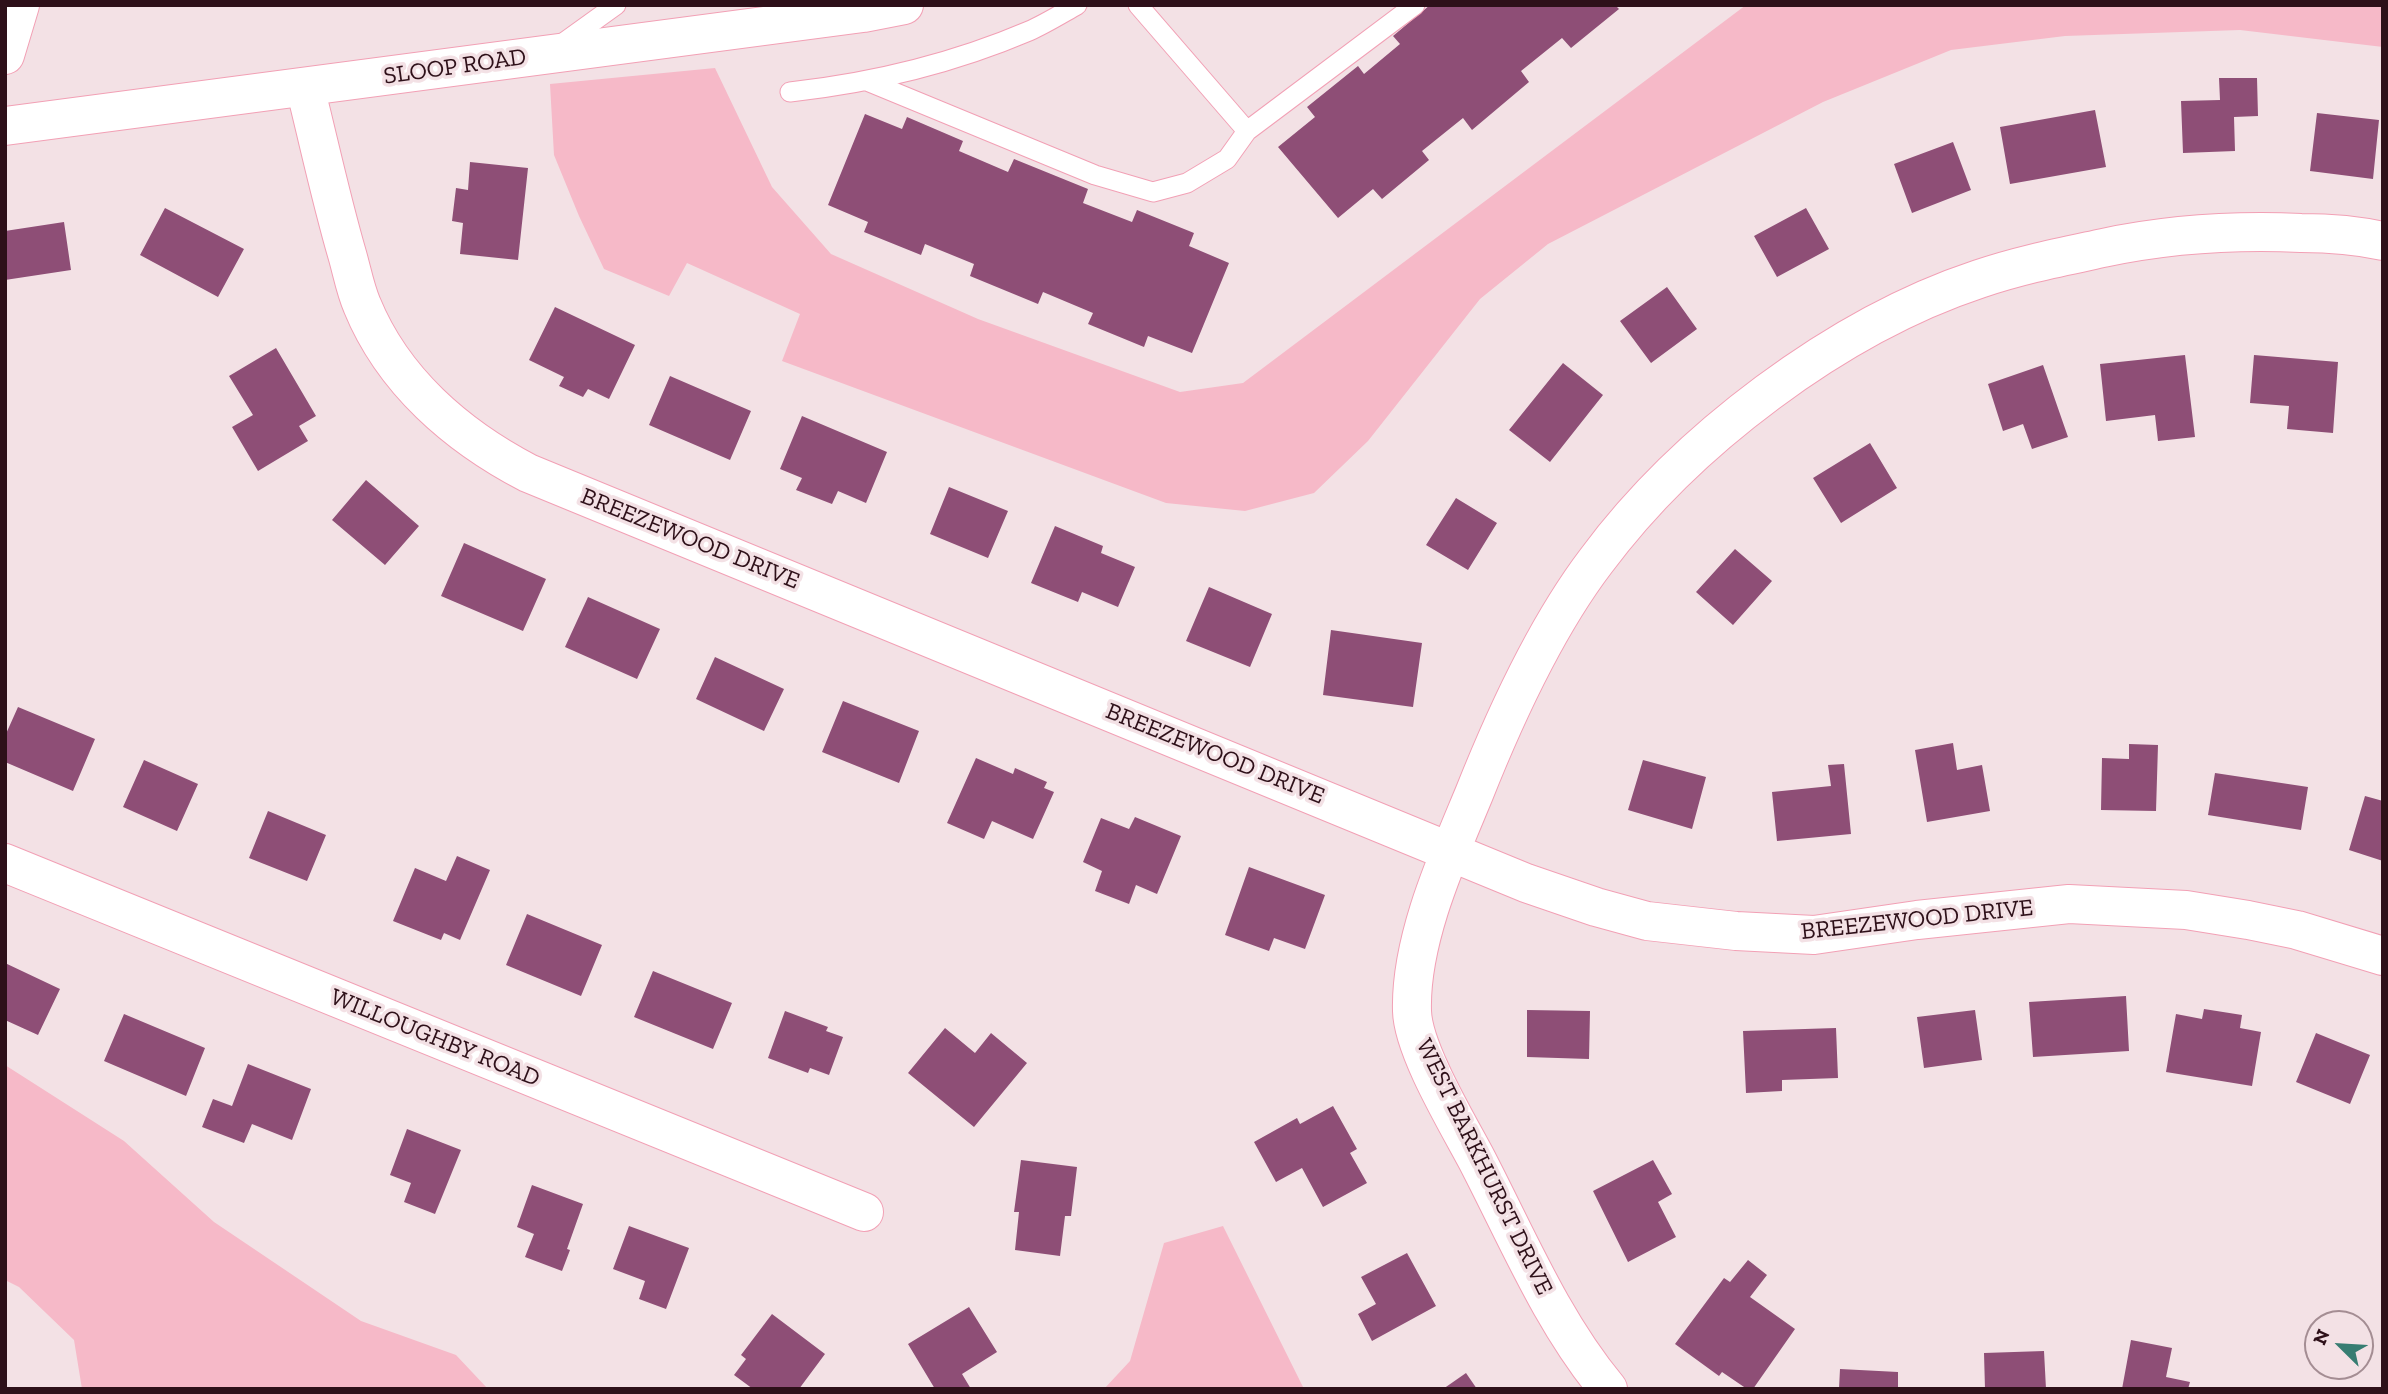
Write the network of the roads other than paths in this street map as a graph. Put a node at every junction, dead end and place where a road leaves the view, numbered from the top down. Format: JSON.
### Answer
{"nodes":[{"id":1,"x":20,"y":5,"type":"edge"},
{"id":2,"x":616,"y":5,"type":"edge"},
{"id":3,"x":904,"y":5,"type":"edge"},
{"id":4,"x":1077,"y":5,"type":"edge"},
{"id":5,"x":1138,"y":5,"type":"edge"},
{"id":6,"x":1415,"y":5,"type":"edge"},
{"id":7,"x":5,"y":55,"type":"edge"},
{"id":8,"x":547,"y":55,"type":"junction"},
{"id":9,"x":867,"y":80,"type":"junction"},
{"id":10,"x":305,"y":87,"type":"junction"},
{"id":11,"x":790,"y":92,"type":"dead end"},
{"id":12,"x":5,"y":126,"type":"edge"},
{"id":13,"x":1247,"y":131,"type":"junction"},
{"id":14,"x":2383,"y":241,"type":"edge"},
{"id":15,"x":1451,"y":851,"type":"junction"},
{"id":16,"x":5,"y":863,"type":"edge"},
{"id":17,"x":2383,"y":956,"type":"edge"},
{"id":18,"x":864,"y":1212,"type":"dead end"},
{"id":19,"x":1608,"y":1389,"type":"edge"}],
"edges":[{"from":1,"to":7,"type":"street"},
{"from":2,"to":8,"type":"lane"},
{"from":3,"to":8,"type":"street","name":"SLOOP ROAD"},
{"from":4,"to":9,"type":"lane"},
{"from":5,"to":13,"type":"lane"},
{"from":6,"to":13,"type":"lane"},
{"from":8,"to":10,"type":"street","name":"SLOOP ROAD"},
{"from":9,"to":11,"type":"lane"},
{"from":9,"to":13,"type":"lane"},
{"from":10,"to":12,"type":"street","name":"SLOOP ROAD"},
{"from":10,"to":15,"type":"street","name":"BREEZEWOOD DRIVE"},
{"from":14,"to":15,"type":"street","name":"WEST BARKHURST DRIVE"},
{"from":15,"to":17,"type":"street","name":"BREEZEWOOD DRIVE"},
{"from":15,"to":19,"type":"street","name":"WEST BARKHURST DRIVE"},
{"from":16,"to":18,"type":"street","name":"WILLOUGHBY ROAD"}]}
